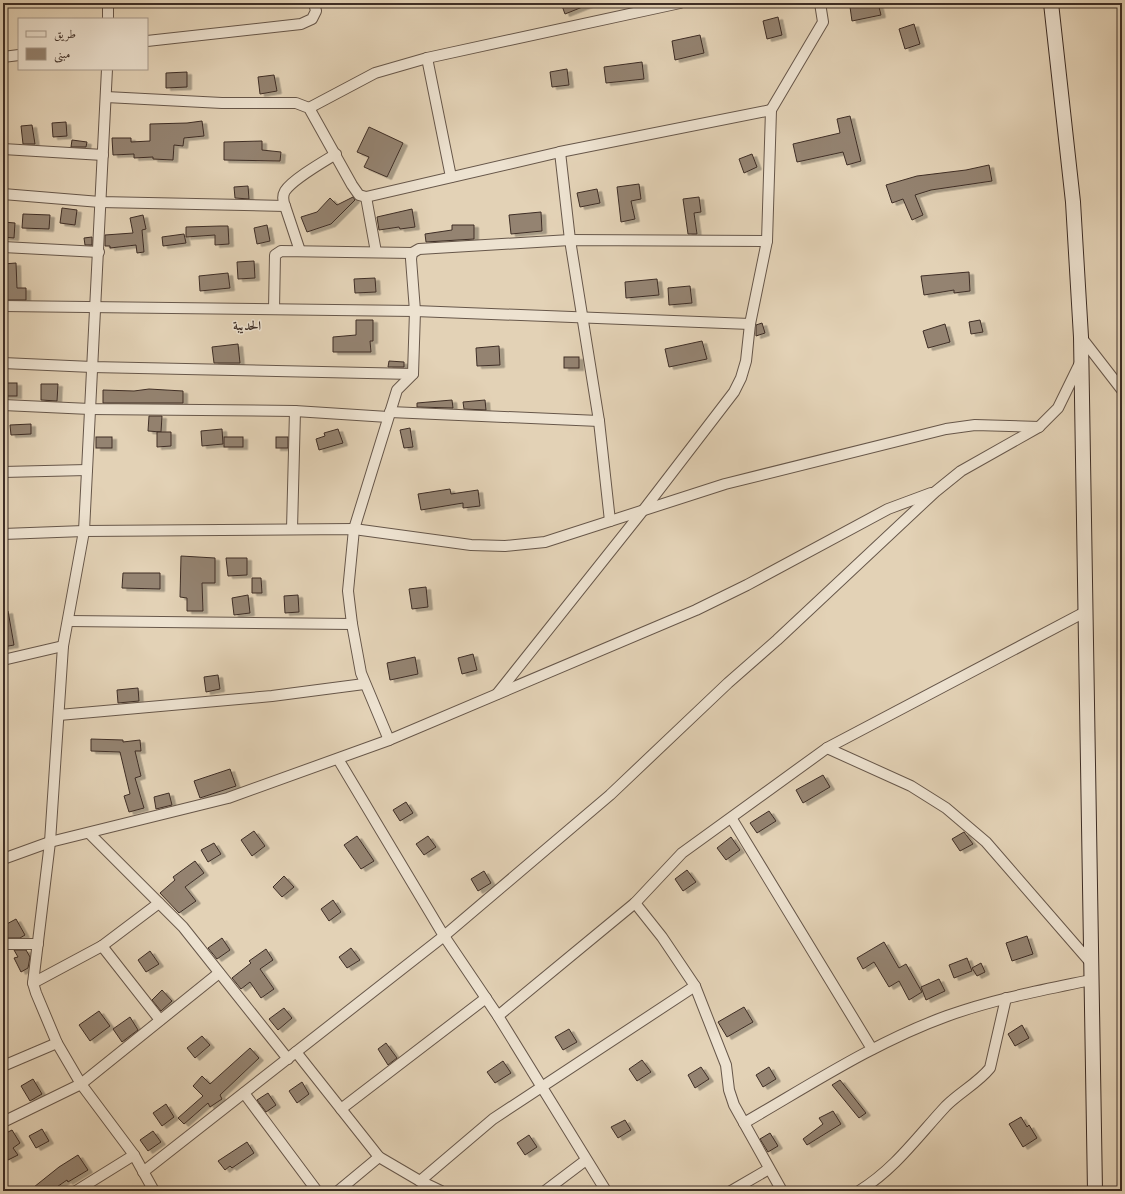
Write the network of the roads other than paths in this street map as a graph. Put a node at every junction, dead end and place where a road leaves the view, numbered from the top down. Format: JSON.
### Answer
{"nodes":[{"id":1,"x":108,"y":3,"type":"edge"},
{"id":2,"x":314,"y":3,"type":"edge"},
{"id":3,"x":680,"y":3,"type":"edge"},
{"id":4,"x":820,"y":3,"type":"edge"},
{"id":5,"x":1051,"y":3,"type":"edge"},
{"id":6,"x":108,"y":18,"type":"edge"},
{"id":7,"x":148,"y":41,"type":"edge"},
{"id":8,"x":18,"y":55,"type":"edge"},
{"id":9,"x":3,"y":57,"type":"edge"},
{"id":10,"x":427,"y":58,"type":"junction"},
{"id":11,"x":107,"y":70,"type":"edge"},
{"id":12,"x":106,"y":97,"type":"junction"},
{"id":13,"x":309,"y":108,"type":"junction"},
{"id":14,"x":771,"y":110,"type":"junction"},
{"id":15,"x":3,"y":149,"type":"edge"},
{"id":16,"x":560,"y":152,"type":"junction"},
{"id":17,"x":336,"y":154,"type":"junction"},
{"id":18,"x":102,"y":155,"type":"junction"},
{"id":19,"x":451,"y":178,"type":"junction"},
{"id":20,"x":3,"y":194,"type":"edge"},
{"id":21,"x":366,"y":197,"type":"junction"},
{"id":22,"x":100,"y":202,"type":"junction"},
{"id":23,"x":285,"y":206,"type":"junction"},
{"id":24,"x":570,"y":240,"type":"junction"},
{"id":25,"x":767,"y":241,"type":"junction"},
{"id":26,"x":3,"y":247,"type":"edge"},
{"id":27,"x":300,"y":251,"type":"junction"},
{"id":28,"x":99,"y":252,"type":"junction"},
{"id":29,"x":376,"y":252,"type":"junction"},
{"id":30,"x":412,"y":252,"type":"junction"},
{"id":31,"x":3,"y":306,"type":"edge"},
{"id":32,"x":95,"y":306,"type":"junction"},
{"id":33,"x":274,"y":309,"type":"junction"},
{"id":34,"x":415,"y":311,"type":"junction"},
{"id":35,"x":581,"y":316,"type":"junction"},
{"id":36,"x":750,"y":324,"type":"junction"},
{"id":37,"x":1081,"y":337,"type":"junction"},
{"id":38,"x":1081,"y":361,"type":"junction"},
{"id":39,"x":3,"y":363,"type":"edge"},
{"id":40,"x":92,"y":367,"type":"junction"},
{"id":41,"x":413,"y":374,"type":"junction"},
{"id":42,"x":1122,"y":390,"type":"edge"},
{"id":43,"x":3,"y":404,"type":"edge"},
{"id":44,"x":90,"y":409,"type":"junction"},
{"id":45,"x":295,"y":411,"type":"junction"},
{"id":46,"x":389,"y":415,"type":"junction"},
{"id":47,"x":599,"y":421,"type":"junction"},
{"id":48,"x":1039,"y":427,"type":"junction"},
{"id":49,"x":87,"y":470,"type":"junction"},
{"id":50,"x":3,"y":472,"type":"edge"},
{"id":51,"x":935,"y":492,"type":"junction"},
{"id":52,"x":646,"y":508,"type":"junction"},
{"id":53,"x":610,"y":521,"type":"junction"},
{"id":54,"x":292,"y":529,"type":"junction"},
{"id":55,"x":354,"y":529,"type":"junction"},
{"id":56,"x":84,"y":531,"type":"junction"},
{"id":57,"x":3,"y":534,"type":"edge"},
{"id":58,"x":1085,"y":612,"type":"junction"},
{"id":59,"x":68,"y":621,"type":"junction"},
{"id":60,"x":352,"y":624,"type":"junction"},
{"id":61,"x":63,"y":646,"type":"junction"},
{"id":62,"x":3,"y":660,"type":"edge"},
{"id":63,"x":364,"y":684,"type":"junction"},
{"id":64,"x":495,"y":695,"type":"junction"},
{"id":65,"x":59,"y":715,"type":"junction"},
{"id":66,"x":389,"y":740,"type":"junction"},
{"id":67,"x":828,"y":748,"type":"junction"},
{"id":68,"x":338,"y":759,"type":"junction"},
{"id":69,"x":732,"y":819,"type":"junction"},
{"id":70,"x":88,"y":833,"type":"junction"},
{"id":71,"x":50,"y":842,"type":"junction"},
{"id":72,"x":3,"y":859,"type":"edge"},
{"id":73,"x":158,"y":903,"type":"junction"},
{"id":74,"x":635,"y":903,"type":"junction"},
{"id":75,"x":444,"y":936,"type":"junction"},
{"id":76,"x":3,"y":944,"type":"edge"},
{"id":77,"x":38,"y":944,"type":"junction"},
{"id":78,"x":102,"y":946,"type":"junction"},
{"id":79,"x":1091,"y":963,"type":"junction"},
{"id":80,"x":219,"y":973,"type":"junction"},
{"id":81,"x":1091,"y":980,"type":"junction"},
{"id":82,"x":33,"y":983,"type":"junction"},
{"id":83,"x":695,"y":986,"type":"junction"},
{"id":84,"x":486,"y":998,"type":"junction"},
{"id":85,"x":1006,"y":998,"type":"junction"},
{"id":86,"x":498,"y":1016,"type":"junction"},
{"id":87,"x":160,"y":1020,"type":"junction"},
{"id":88,"x":57,"y":1043,"type":"junction"},
{"id":89,"x":872,"y":1049,"type":"junction"},
{"id":90,"x":292,"y":1055,"type":"junction"},
{"id":91,"x":3,"y":1066,"type":"edge"},
{"id":92,"x":81,"y":1084,"type":"junction"},
{"id":93,"x":540,"y":1086,"type":"junction"},
{"id":94,"x":244,"y":1093,"type":"junction"},
{"id":95,"x":341,"y":1109,"type":"junction"},
{"id":96,"x":3,"y":1122,"type":"edge"},
{"id":97,"x":744,"y":1123,"type":"junction"},
{"id":98,"x":134,"y":1155,"type":"junction"},
{"id":99,"x":379,"y":1157,"type":"junction"},
{"id":100,"x":586,"y":1160,"type":"junction"},
{"id":101,"x":769,"y":1169,"type":"junction"},
{"id":102,"x":143,"y":1172,"type":"junction"},
{"id":103,"x":420,"y":1181,"type":"junction"},
{"id":104,"x":76,"y":1191,"type":"edge"},
{"id":105,"x":154,"y":1191,"type":"edge"},
{"id":106,"x":317,"y":1191,"type":"edge"},
{"id":107,"x":338,"y":1191,"type":"edge"},
{"id":108,"x":441,"y":1191,"type":"edge"},
{"id":109,"x":545,"y":1191,"type":"edge"},
{"id":110,"x":606,"y":1191,"type":"edge"},
{"id":111,"x":731,"y":1191,"type":"edge"},
{"id":112,"x":782,"y":1191,"type":"edge"},
{"id":113,"x":859,"y":1191,"type":"edge"},
{"id":114,"x":1095,"y":1191,"type":"edge"}],
"edges":[{"from":1,"to":6,"type":"street"},
{"from":2,"to":7,"type":"street"},
{"from":3,"to":10,"type":"street"},
{"from":4,"to":14,"type":"street"},
{"from":5,"to":37,"type":"main road"},
{"from":8,"to":9,"type":"street"},
{"from":10,"to":13,"type":"street"},
{"from":10,"to":19,"type":"street"},
{"from":11,"to":12,"type":"street"},
{"from":12,"to":13,"type":"street"},
{"from":12,"to":18,"type":"street"},
{"from":13,"to":17,"type":"street"},
{"from":14,"to":16,"type":"street"},
{"from":14,"to":25,"type":"street"},
{"from":15,"to":18,"type":"street"},
{"from":16,"to":19,"type":"street"},
{"from":16,"to":24,"type":"street"},
{"from":17,"to":21,"type":"street"},
{"from":17,"to":23,"type":"street"},
{"from":18,"to":22,"type":"street"},
{"from":19,"to":21,"type":"street"},
{"from":20,"to":22,"type":"street"},
{"from":21,"to":29,"type":"street"},
{"from":22,"to":23,"type":"street"},
{"from":22,"to":28,"type":"street"},
{"from":23,"to":27,"type":"street"},
{"from":24,"to":25,"type":"street"},
{"from":24,"to":30,"type":"street"},
{"from":24,"to":35,"type":"street"},
{"from":25,"to":36,"type":"street"},
{"from":26,"to":28,"type":"street"},
{"from":27,"to":29,"type":"street"},
{"from":27,"to":33,"type":"street"},
{"from":28,"to":32,"type":"street"},
{"from":29,"to":30,"type":"street"},
{"from":30,"to":34,"type":"street"},
{"from":31,"to":32,"type":"street"},
{"from":32,"to":33,"type":"street"},
{"from":32,"to":40,"type":"street"},
{"from":33,"to":34,"type":"street"},
{"from":34,"to":35,"type":"street"},
{"from":34,"to":41,"type":"street"},
{"from":35,"to":36,"type":"street"},
{"from":35,"to":47,"type":"street"},
{"from":36,"to":52,"type":"street"},
{"from":37,"to":38,"type":"main road"},
{"from":37,"to":42,"type":"street"},
{"from":38,"to":48,"type":"street"},
{"from":38,"to":58,"type":"main road"},
{"from":39,"to":40,"type":"street"},
{"from":40,"to":41,"type":"street"},
{"from":40,"to":44,"type":"street"},
{"from":41,"to":46,"type":"street"},
{"from":43,"to":44,"type":"street"},
{"from":44,"to":45,"type":"street"},
{"from":44,"to":49,"type":"street"},
{"from":45,"to":46,"type":"street"},
{"from":45,"to":54,"type":"street"},
{"from":46,"to":47,"type":"street"},
{"from":46,"to":55,"type":"street"},
{"from":47,"to":53,"type":"street"},
{"from":48,"to":51,"type":"street"},
{"from":48,"to":52,"type":"street"},
{"from":49,"to":50,"type":"street"},
{"from":49,"to":56,"type":"street"},
{"from":51,"to":64,"type":"street"},
{"from":51,"to":75,"type":"street"},
{"from":52,"to":53,"type":"street"},
{"from":52,"to":64,"type":"street"},
{"from":53,"to":55,"type":"street"},
{"from":54,"to":55,"type":"street"},
{"from":54,"to":56,"type":"street"},
{"from":55,"to":60,"type":"street"},
{"from":56,"to":57,"type":"street"},
{"from":56,"to":59,"type":"street"},
{"from":58,"to":67,"type":"street"},
{"from":58,"to":79,"type":"main road"},
{"from":59,"to":60,"type":"street"},
{"from":59,"to":61,"type":"street"},
{"from":60,"to":63,"type":"street"},
{"from":61,"to":62,"type":"street"},
{"from":61,"to":65,"type":"street"},
{"from":63,"to":65,"type":"street"},
{"from":63,"to":66,"type":"street"},
{"from":64,"to":66,"type":"street"},
{"from":65,"to":71,"type":"street"},
{"from":66,"to":68,"type":"street"},
{"from":67,"to":69,"type":"street"},
{"from":67,"to":79,"type":"street"},
{"from":68,"to":70,"type":"street"},
{"from":68,"to":75,"type":"street"},
{"from":69,"to":74,"type":"street"},
{"from":69,"to":89,"type":"street"},
{"from":70,"to":71,"type":"street"},
{"from":70,"to":73,"type":"street"},
{"from":71,"to":72,"type":"street"},
{"from":71,"to":77,"type":"street"},
{"from":73,"to":78,"type":"street"},
{"from":73,"to":80,"type":"street"},
{"from":74,"to":83,"type":"street"},
{"from":74,"to":86,"type":"street"},
{"from":75,"to":84,"type":"street"},
{"from":75,"to":90,"type":"street"},
{"from":76,"to":77,"type":"street"},
{"from":77,"to":82,"type":"street"},
{"from":78,"to":82,"type":"street"},
{"from":78,"to":87,"type":"street"},
{"from":79,"to":81,"type":"main road"},
{"from":80,"to":87,"type":"street"},
{"from":80,"to":90,"type":"street"},
{"from":81,"to":85,"type":"street"},
{"from":81,"to":114,"type":"main road"},
{"from":82,"to":88,"type":"street"},
{"from":83,"to":93,"type":"street"},
{"from":83,"to":97,"type":"street"},
{"from":84,"to":86,"type":"street"},
{"from":84,"to":95,"type":"street"},
{"from":85,"to":89,"type":"street"},
{"from":85,"to":113,"type":"street"},
{"from":86,"to":93,"type":"street"},
{"from":87,"to":92,"type":"street"},
{"from":88,"to":91,"type":"street"},
{"from":88,"to":92,"type":"street"},
{"from":89,"to":97,"type":"street"},
{"from":90,"to":94,"type":"street"},
{"from":90,"to":95,"type":"street"},
{"from":92,"to":96,"type":"street"},
{"from":92,"to":98,"type":"street"},
{"from":93,"to":100,"type":"street"},
{"from":93,"to":103,"type":"street"},
{"from":94,"to":102,"type":"street"},
{"from":94,"to":106,"type":"street"},
{"from":95,"to":99,"type":"street"},
{"from":97,"to":101,"type":"street"},
{"from":98,"to":102,"type":"street"},
{"from":98,"to":104,"type":"street"},
{"from":99,"to":103,"type":"street"},
{"from":99,"to":107,"type":"street"},
{"from":100,"to":109,"type":"street"},
{"from":100,"to":110,"type":"street"},
{"from":101,"to":111,"type":"street"},
{"from":101,"to":112,"type":"street"},
{"from":102,"to":105,"type":"street"},
{"from":103,"to":108,"type":"street"}]}
